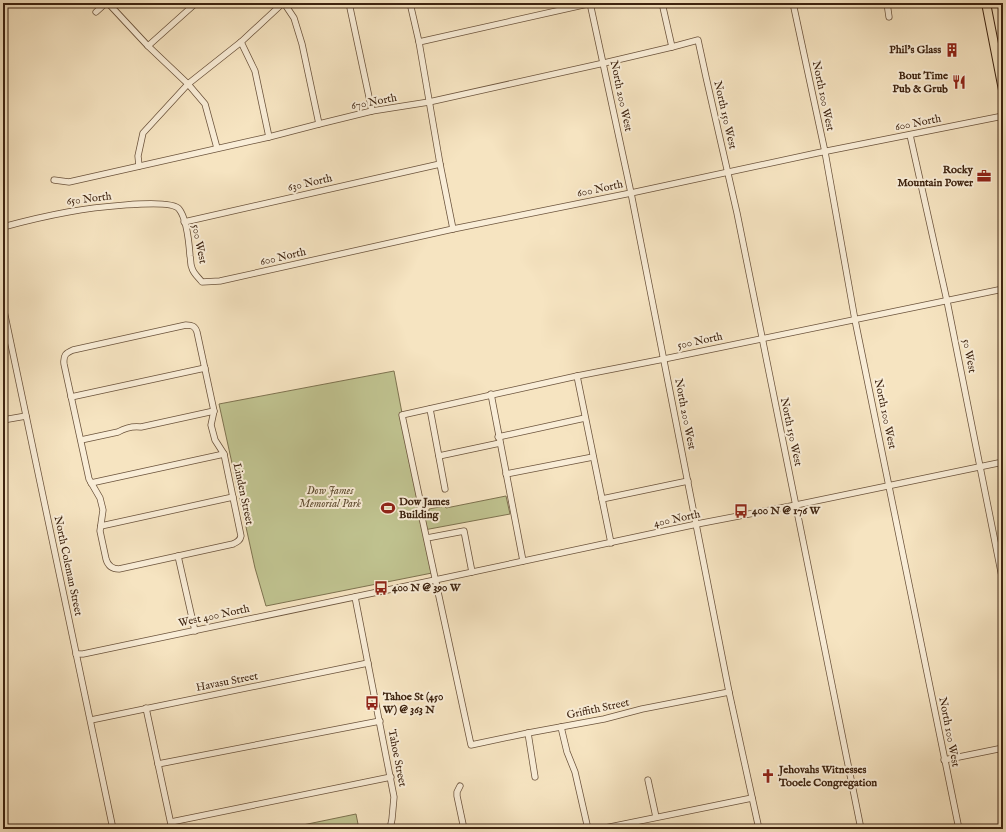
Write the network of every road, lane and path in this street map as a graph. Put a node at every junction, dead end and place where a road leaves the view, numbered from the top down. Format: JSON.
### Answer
{"nodes":[{"id":1,"x":107,"y":3,"type":"edge"},
{"id":2,"x":196,"y":3,"type":"edge"},
{"id":3,"x":284,"y":3,"type":"edge"},
{"id":4,"x":349,"y":3,"type":"edge"},
{"id":5,"x":410,"y":3,"type":"edge"},
{"id":6,"x":591,"y":3,"type":"edge"},
{"id":7,"x":662,"y":3,"type":"edge"},
{"id":8,"x":793,"y":3,"type":"edge"},
{"id":9,"x":886,"y":3,"type":"edge"},
{"id":10,"x":986,"y":3,"type":"edge"},
{"id":11,"x":96,"y":12,"type":"dead end"},
{"id":12,"x":889,"y":17,"type":"dead end"},
{"id":13,"x":698,"y":40,"type":"joint"},
{"id":14,"x":241,"y":42,"type":"junction"},
{"id":15,"x":419,"y":42,"type":"junction"},
{"id":16,"x":148,"y":46,"type":"junction"},
{"id":17,"x":672,"y":48,"type":"junction"},
{"id":18,"x":604,"y":63,"type":"junction"},
{"id":19,"x":188,"y":84,"type":"junction"},
{"id":20,"x":1003,"y":90,"type":"edge"},
{"id":21,"x":429,"y":102,"type":"junction"},
{"id":22,"x":372,"y":112,"type":"junction"},
{"id":23,"x":1003,"y":116,"type":"edge"},
{"id":24,"x":319,"y":124,"type":"junction"},
{"id":25,"x":910,"y":135,"type":"junction"},
{"id":26,"x":269,"y":137,"type":"junction"},
{"id":27,"x":217,"y":148,"type":"junction"},
{"id":28,"x":825,"y":152,"type":"junction"},
{"id":29,"x":440,"y":164,"type":"junction"},
{"id":30,"x":139,"y":166,"type":"junction"},
{"id":31,"x":727,"y":172,"type":"junction"},
{"id":32,"x":54,"y":180,"type":"dead end"},
{"id":33,"x":631,"y":193,"type":"junction"},
{"id":34,"x":178,"y":208,"type":"joint"},
{"id":35,"x":184,"y":222,"type":"junction"},
{"id":36,"x":3,"y":227,"type":"edge"},
{"id":37,"x":453,"y":229,"type":"junction"},
{"id":38,"x":202,"y":282,"type":"joint"},
{"id":39,"x":1003,"y":289,"type":"edge"},
{"id":40,"x":948,"y":301,"type":"junction"},
{"id":41,"x":3,"y":306,"type":"edge"},
{"id":42,"x":856,"y":320,"type":"junction"},
{"id":43,"x":5,"y":322,"type":"edge"},
{"id":44,"x":762,"y":338,"type":"junction"},
{"id":45,"x":664,"y":359,"type":"junction"},
{"id":46,"x":205,"y":368,"type":"junction"},
{"id":47,"x":577,"y":376,"type":"junction"},
{"id":48,"x":491,"y":394,"type":"junction"},
{"id":49,"x":71,"y":397,"type":"junction"},
{"id":50,"x":430,"y":409,"type":"junction"},
{"id":51,"x":214,"y":411,"type":"junction"},
{"id":52,"x":26,"y":416,"type":"junction"},
{"id":53,"x":585,"y":418,"type":"junction"},
{"id":54,"x":3,"y":420,"type":"edge"},
{"id":55,"x":498,"y":437,"type":"junction"},
{"id":56,"x":81,"y":440,"type":"junction"},
{"id":57,"x":500,"y":443,"type":"junction"},
{"id":58,"x":224,"y":454,"type":"junction"},
{"id":59,"x":439,"y":456,"type":"junction"},
{"id":60,"x":593,"y":457,"type":"junction"},
{"id":61,"x":1003,"y":462,"type":"edge"},
{"id":62,"x":981,"y":467,"type":"junction"},
{"id":63,"x":506,"y":474,"type":"junction"},
{"id":64,"x":688,"y":481,"type":"junction"},
{"id":65,"x":91,"y":483,"type":"junction"},
{"id":66,"x":889,"y":486,"type":"junction"},
{"id":67,"x":445,"y":489,"type":"dead end"},
{"id":68,"x":233,"y":497,"type":"junction"},
{"id":69,"x":602,"y":499,"type":"junction"},
{"id":70,"x":796,"y":505,"type":"junction"},
{"id":71,"x":697,"y":524,"type":"junction"},
{"id":72,"x":101,"y":526,"type":"junction"},
{"id":73,"x":427,"y":538,"type":"junction"},
{"id":74,"x":611,"y":543,"type":"junction"},
{"id":75,"x":178,"y":556,"type":"junction"},
{"id":76,"x":523,"y":561,"type":"junction"},
{"id":77,"x":472,"y":572,"type":"junction"},
{"id":78,"x":435,"y":580,"type":"junction"},
{"id":79,"x":1003,"y":582,"type":"edge"},
{"id":80,"x":355,"y":597,"type":"junction"},
{"id":81,"x":195,"y":630,"type":"junction"},
{"id":82,"x":76,"y":654,"type":"junction"},
{"id":83,"x":368,"y":663,"type":"junction"},
{"id":84,"x":729,"y":692,"type":"junction"},
{"id":85,"x":146,"y":708,"type":"junction"},
{"id":86,"x":90,"y":720,"type":"junction"},
{"id":87,"x":380,"y":721,"type":"junction"},
{"id":88,"x":561,"y":727,"type":"junction"},
{"id":89,"x":528,"y":733,"type":"junction"},
{"id":90,"x":1003,"y":748,"type":"edge"},
{"id":91,"x":944,"y":760,"type":"junction"},
{"id":92,"x":158,"y":764,"type":"junction"},
{"id":93,"x":391,"y":777,"type":"junction"},
{"id":94,"x":535,"y":777,"type":"dead end"},
{"id":95,"x":648,"y":780,"type":"dead end"},
{"id":96,"x":460,"y":786,"type":"dead end"},
{"id":97,"x":752,"y":798,"type":"junction"},
{"id":98,"x":656,"y":817,"type":"junction"},
{"id":99,"x":171,"y":822,"type":"junction"},
{"id":100,"x":113,"y":829,"type":"edge"},
{"id":101,"x":172,"y":829,"type":"edge"},
{"id":102,"x":390,"y":829,"type":"edge"},
{"id":103,"x":464,"y":829,"type":"edge"},
{"id":104,"x":588,"y":829,"type":"edge"},
{"id":105,"x":600,"y":829,"type":"edge"},
{"id":106,"x":759,"y":829,"type":"edge"},
{"id":107,"x":861,"y":829,"type":"edge"},
{"id":108,"x":959,"y":829,"type":"edge"}],
"edges":[{"from":1,"to":11,"type":"street"},
{"from":1,"to":16,"type":"street"},
{"from":2,"to":16,"type":"street"},
{"from":3,"to":14,"type":"street"},
{"from":3,"to":24,"type":"street"},
{"from":4,"to":22,"type":"street"},
{"from":5,"to":15,"type":"street"},
{"from":6,"to":15,"type":"street"},
{"from":6,"to":18,"type":"street","name":"North 200 West"},
{"from":7,"to":17,"type":"street"},
{"from":8,"to":28,"type":"street","name":"North 100 West"},
{"from":9,"to":12,"type":"street"},
{"from":10,"to":20,"type":"highway"},
{"from":13,"to":17,"type":"street","name":"670 North"},
{"from":13,"to":31,"type":"street","name":"North 150 West"},
{"from":14,"to":19,"type":"street"},
{"from":14,"to":26,"type":"street"},
{"from":15,"to":21,"type":"street"},
{"from":16,"to":19,"type":"street"},
{"from":17,"to":18,"type":"street","name":"670 North"},
{"from":18,"to":21,"type":"street","name":"670 North"},
{"from":18,"to":33,"type":"street","name":"North 200 West"},
{"from":19,"to":27,"type":"street"},
{"from":19,"to":30,"type":"street"},
{"from":21,"to":22,"type":"street","name":"670 North"},
{"from":21,"to":29,"type":"street"},
{"from":22,"to":24,"type":"street","name":"670 North"},
{"from":23,"to":25,"type":"street","name":"600 North"},
{"from":24,"to":26,"type":"street","name":"670 North"},
{"from":25,"to":28,"type":"street","name":"600 North"},
{"from":25,"to":40,"type":"street","name":"50 West"},
{"from":26,"to":27,"type":"street","name":"670 North"},
{"from":27,"to":30,"type":"street","name":"670 North"},
{"from":28,"to":31,"type":"street","name":"600 North"},
{"from":28,"to":42,"type":"street","name":"North 100 West"},
{"from":29,"to":35,"type":"street","name":"630 North"},
{"from":29,"to":37,"type":"street"},
{"from":30,"to":32,"type":"street","name":"670 North"},
{"from":31,"to":33,"type":"street","name":"600 North"},
{"from":31,"to":44,"type":"street","name":"North 150 West"},
{"from":33,"to":37,"type":"street","name":"600 North"},
{"from":33,"to":45,"type":"street","name":"North 200 West"},
{"from":34,"to":35,"type":"street","name":"500 West"},
{"from":34,"to":36,"type":"street","name":"650 North"},
{"from":35,"to":38,"type":"street","name":"500 West"},
{"from":37,"to":38,"type":"street","name":"600 North"},
{"from":39,"to":40,"type":"street","name":"500 North"},
{"from":40,"to":42,"type":"street","name":"500 North"},
{"from":40,"to":62,"type":"street","name":"50 West"},
{"from":41,"to":43,"type":"street","name":"North Coleman Street"},
{"from":42,"to":44,"type":"street","name":"500 North"},
{"from":42,"to":66,"type":"street","name":"North 100 West"},
{"from":43,"to":52,"type":"street","name":"North Coleman Street"},
{"from":44,"to":45,"type":"street","name":"500 North"},
{"from":44,"to":70,"type":"street","name":"North 150 West"},
{"from":45,"to":47,"type":"street","name":"500 North"},
{"from":45,"to":64,"type":"street","name":"North 200 West"},
{"from":46,"to":49,"type":"street"},
{"from":46,"to":49,"type":"street","name":"Linden Street"},
{"from":46,"to":51,"type":"street","name":"Linden Street"},
{"from":47,"to":48,"type":"street","name":"500 North"},
{"from":47,"to":53,"type":"street"},
{"from":48,"to":50,"type":"street","name":"500 North"},
{"from":48,"to":55,"type":"street"},
{"from":49,"to":56,"type":"street"},
{"from":50,"to":59,"type":"street"},
{"from":50,"to":73,"type":"street","name":"500 North"},
{"from":51,"to":56,"type":"street"},
{"from":51,"to":58,"type":"street","name":"Linden Street"},
{"from":52,"to":54,"type":"street"},
{"from":52,"to":82,"type":"street","name":"North Coleman Street"},
{"from":53,"to":55,"type":"street"},
{"from":53,"to":60,"type":"street"},
{"from":55,"to":57,"type":"street"},
{"from":56,"to":65,"type":"street"},
{"from":57,"to":59,"type":"street"},
{"from":57,"to":63,"type":"street"},
{"from":58,"to":65,"type":"street"},
{"from":58,"to":68,"type":"street","name":"Linden Street"},
{"from":59,"to":67,"type":"street"},
{"from":60,"to":63,"type":"street"},
{"from":60,"to":69,"type":"street"},
{"from":61,"to":62,"type":"street","name":"400 North"},
{"from":62,"to":66,"type":"street","name":"400 North"},
{"from":62,"to":79,"type":"street","name":"50 West"},
{"from":63,"to":76,"type":"street"},
{"from":64,"to":69,"type":"street"},
{"from":64,"to":71,"type":"street","name":"North 200 West"},
{"from":65,"to":72,"type":"street"},
{"from":66,"to":70,"type":"street","name":"400 North"},
{"from":66,"to":91,"type":"street","name":"North 100 West"},
{"from":68,"to":72,"type":"street"},
{"from":68,"to":75,"type":"street","name":"Linden Street"},
{"from":69,"to":74,"type":"street"},
{"from":70,"to":71,"type":"street","name":"400 North"},
{"from":70,"to":107,"type":"street","name":"North 150 West"},
{"from":71,"to":74,"type":"street","name":"400 North"},
{"from":71,"to":84,"type":"street","name":"North 200 West"},
{"from":72,"to":75,"type":"street","name":"Linden Street"},
{"from":73,"to":77,"type":"street"},
{"from":73,"to":78,"type":"street"},
{"from":74,"to":76,"type":"street","name":"400 North"},
{"from":75,"to":81,"type":"street"},
{"from":76,"to":77,"type":"street","name":"400 North"},
{"from":77,"to":78,"type":"street","name":"400 North"},
{"from":78,"to":80,"type":"street","name":"400 North"},
{"from":78,"to":89,"type":"street","name":"Griffith Street"},
{"from":80,"to":81,"type":"street","name":"West 400 North"},
{"from":80,"to":83,"type":"street","name":"Tahoe Street"},
{"from":81,"to":82,"type":"street","name":"West 400 North"},
{"from":82,"to":86,"type":"street","name":"North Coleman Street"},
{"from":83,"to":85,"type":"street","name":"Havasu Street"},
{"from":83,"to":87,"type":"street","name":"Tahoe Street"},
{"from":84,"to":88,"type":"street","name":"Griffith Street"},
{"from":84,"to":97,"type":"street","name":"North 200 West"},
{"from":85,"to":86,"type":"street","name":"Havasu Street"},
{"from":85,"to":92,"type":"street"},
{"from":86,"to":100,"type":"street","name":"North Coleman Street"},
{"from":87,"to":92,"type":"street"},
{"from":87,"to":93,"type":"street","name":"Tahoe Street"},
{"from":88,"to":89,"type":"street","name":"Griffith Street"},
{"from":88,"to":104,"type":"street"},
{"from":89,"to":94,"type":"street"},
{"from":90,"to":91,"type":"street"},
{"from":91,"to":108,"type":"street","name":"North 100 West"},
{"from":92,"to":99,"type":"street"},
{"from":93,"to":99,"type":"street"},
{"from":93,"to":102,"type":"street","name":"Tahoe Street"},
{"from":95,"to":98,"type":"street"},
{"from":96,"to":103,"type":"street"},
{"from":97,"to":98,"type":"street"},
{"from":97,"to":106,"type":"street","name":"North 200 West"},
{"from":98,"to":105,"type":"street"},
{"from":99,"to":101,"type":"street"}]}
